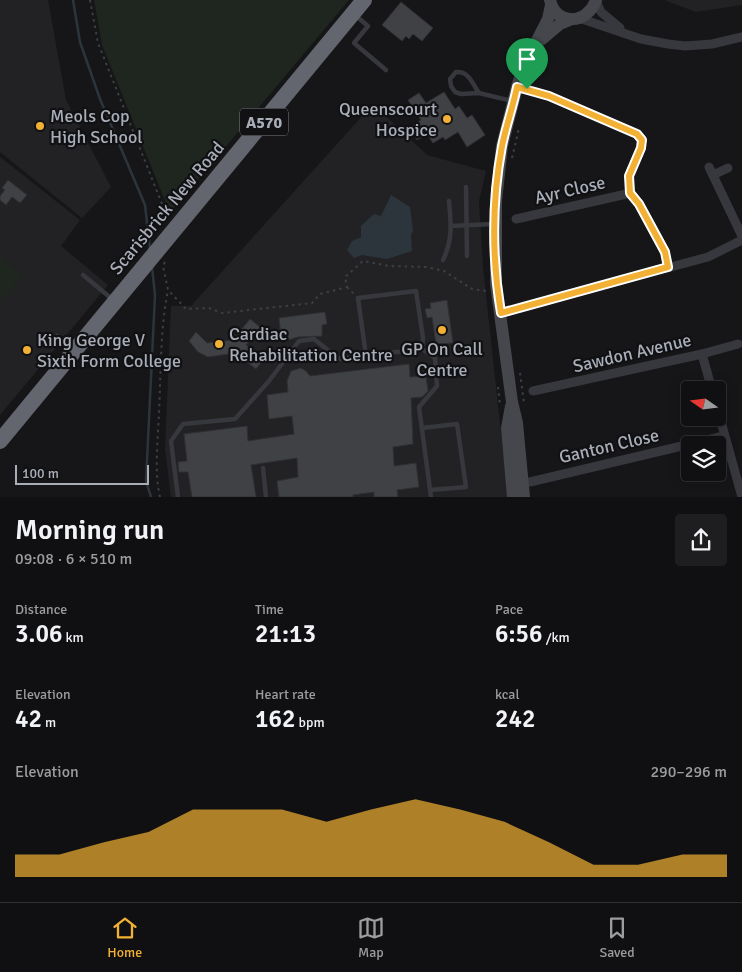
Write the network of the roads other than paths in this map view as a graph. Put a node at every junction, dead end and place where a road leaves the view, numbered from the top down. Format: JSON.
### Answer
{"nodes":[{"id":1,"x":364,"y":0,"type":"edge"},
{"id":2,"x":596,"y":0,"type":"edge"},
{"id":3,"x":550,"y":2,"type":"edge"},
{"id":4,"x":353,"y":13,"type":"junction"},
{"id":5,"x":576,"y":19,"type":"junction"},
{"id":6,"x":626,"y":33,"type":"junction"},
{"id":7,"x":742,"y":37,"type":"edge"},
{"id":8,"x":532,"y":49,"type":"junction"},
{"id":9,"x":386,"y":70,"type":"dead end"},
{"id":10,"x":479,"y":93,"type":"junction"},
{"id":11,"x":549,"y":96,"type":"road end"},
{"id":12,"x":514,"y":101,"type":"junction"},
{"id":13,"x":728,"y":168,"type":"dead end"},
{"id":14,"x":466,"y":188,"type":"dead end"},
{"id":15,"x":630,"y":193,"type":"junction"},
{"id":16,"x":449,"y":201,"type":"dead end"},
{"id":17,"x":516,"y":219,"type":"dead end"},
{"id":18,"x":495,"y":224,"type":"junction"},
{"id":19,"x":466,"y":225,"type":"junction"},
{"id":20,"x":451,"y":226,"type":"junction"},
{"id":21,"x":742,"y":236,"type":"edge"},
{"id":22,"x":742,"y":240,"type":"edge"},
{"id":23,"x":467,"y":256,"type":"dead end"},
{"id":24,"x":443,"y":260,"type":"dead end"},
{"id":25,"x":668,"y":267,"type":"junction"},
{"id":26,"x":83,"y":275,"type":"dead end"},
{"id":27,"x":115,"y":302,"type":"junction"},
{"id":28,"x":501,"y":313,"type":"junction"},
{"id":29,"x":57,"y":336,"type":"dead end"},
{"id":30,"x":738,"y":344,"type":"dead end"},
{"id":31,"x":422,"y":349,"type":"junction"},
{"id":32,"x":75,"y":350,"type":"junction"},
{"id":33,"x":702,"y":354,"type":"junction"},
{"id":34,"x":366,"y":356,"type":"junction"},
{"id":35,"x":710,"y":381,"type":"edge"},
{"id":36,"x":533,"y":391,"type":"dead end"},
{"id":37,"x":506,"y":403,"type":"junction"},
{"id":38,"x":722,"y":426,"type":"edge"},
{"id":39,"x":422,"y":428,"type":"junction"},
{"id":40,"x":724,"y":436,"type":"edge"},
{"id":41,"x":0,"y":441,"type":"edge"},
{"id":42,"x":726,"y":443,"type":"edge"},
{"id":43,"x":681,"y":446,"type":"edge"},
{"id":44,"x":263,"y":468,"type":"dead end"},
{"id":45,"x":530,"y":482,"type":"dead end"},
{"id":46,"x":430,"y":490,"type":"junction"},
{"id":47,"x":178,"y":497,"type":"edge"},
{"id":48,"x":266,"y":497,"type":"edge"},
{"id":49,"x":431,"y":497,"type":"edge"},
{"id":50,"x":513,"y":497,"type":"edge"},
{"id":51,"x":524,"y":497,"type":"edge"},
{"id":52,"x":742,"y":497,"type":"edge"}],
"edges":[{"from":1,"to":4,"type":"highway","name":"Scarisbrick New Road","number":"A570"},
{"from":2,"to":5,"type":"street"},
{"from":2,"to":6,"type":"street"},
{"from":3,"to":5,"type":"street"},
{"from":3,"to":8,"type":"street"},
{"from":4,"to":9,"type":"lane"},
{"from":4,"to":27,"type":"highway","name":"Scarisbrick New Road","number":"A570"},
{"from":5,"to":6,"type":"street"},
{"from":5,"to":8,"type":"street"},
{"from":6,"to":7,"type":"street"},
{"from":8,"to":12,"type":"street"},
{"from":10,"to":10,"type":"lane"},
{"from":10,"to":12,"type":"lane"},
{"from":11,"to":15,"type":"street"},
{"from":12,"to":18,"type":"street"},
{"from":13,"to":21,"type":"street"},
{"from":14,"to":19,"type":"lane"},
{"from":15,"to":17,"type":"street","name":"Ayr Close"},
{"from":15,"to":25,"type":"street"},
{"from":16,"to":20,"type":"lane"},
{"from":18,"to":19,"type":"lane"},
{"from":18,"to":28,"type":"street"},
{"from":19,"to":20,"type":"lane"},
{"from":19,"to":23,"type":"lane"},
{"from":20,"to":24,"type":"lane"},
{"from":22,"to":25,"type":"street"},
{"from":25,"to":28,"type":"street"},
{"from":26,"to":27,"type":"lane"},
{"from":27,"to":32,"type":"highway","name":"Scarisbrick New Road","number":"A570"},
{"from":28,"to":37,"type":"street"},
{"from":29,"to":32,"type":"lane"},
{"from":30,"to":33,"type":"street","name":"Sawdon Avenue"},
{"from":31,"to":34,"type":"lane"},
{"from":31,"to":34,"type":"lane"},
{"from":31,"to":39,"type":"lane"},
{"from":32,"to":41,"type":"highway","name":"Scarisbrick New Road","number":"A570"},
{"from":33,"to":35,"type":"street"},
{"from":33,"to":36,"type":"street","name":"Sawdon Avenue"},
{"from":34,"to":47,"type":"lane"},
{"from":37,"to":50,"type":"street"},
{"from":37,"to":51,"type":"street"},
{"from":38,"to":40,"type":"street"},
{"from":39,"to":46,"type":"lane"},
{"from":39,"to":46,"type":"lane"},
{"from":42,"to":52,"type":"street"},
{"from":43,"to":45,"type":"street","name":"Ganton Close"},
{"from":44,"to":48,"type":"lane"},
{"from":46,"to":49,"type":"lane"}]}
